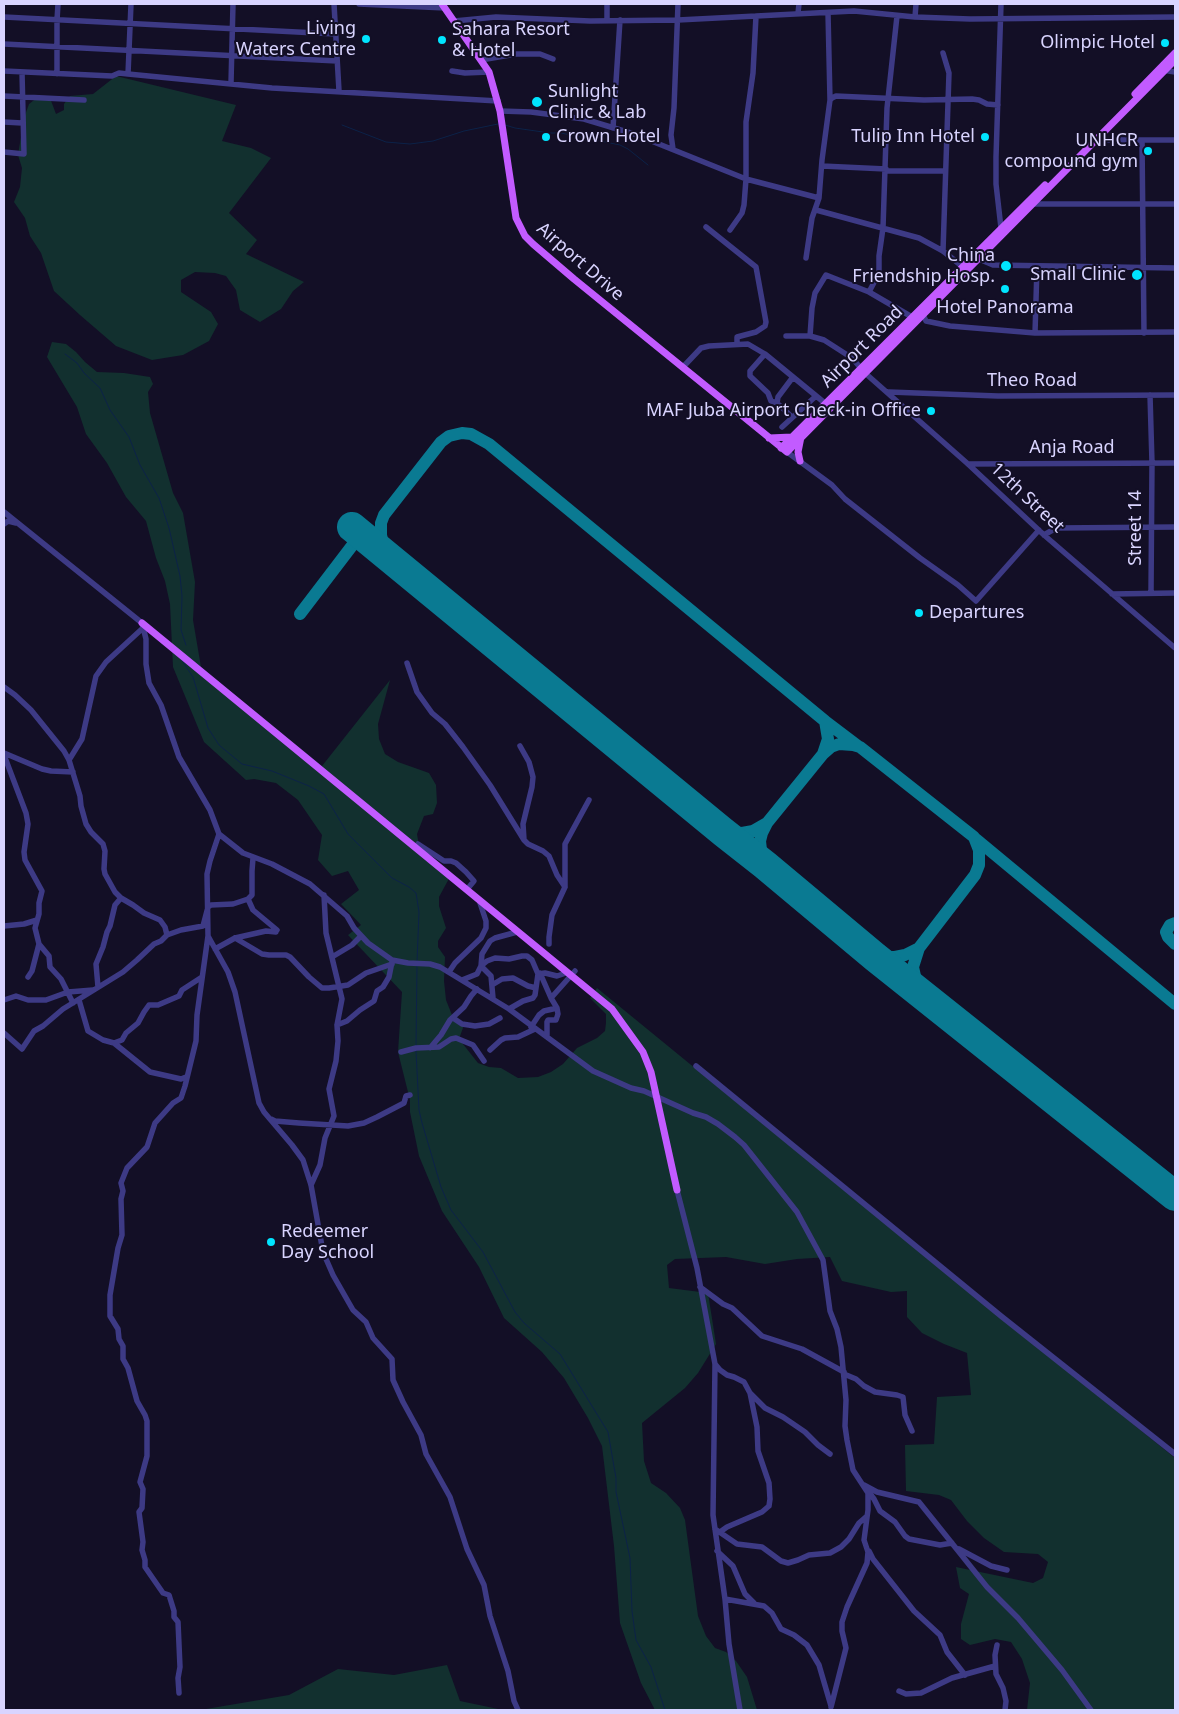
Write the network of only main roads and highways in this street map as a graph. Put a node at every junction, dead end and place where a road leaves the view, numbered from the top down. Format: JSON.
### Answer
{"nodes":[{"id":1,"x":444,"y":6,"type":"edge"},
{"id":2,"x":1175,"y":53,"type":"edge"},
{"id":3,"x":1175,"y":60,"type":"edge"},
{"id":4,"x":1162,"y":70,"type":"junction"},
{"id":5,"x":1031,"y":203,"type":"junction"},
{"id":6,"x":863,"y":371,"type":"junction"},
{"id":7,"x":792,"y":437,"type":"junction"},
{"id":8,"x":801,"y":437,"type":"junction"},
{"id":9,"x":769,"y":438,"type":"junction"},
{"id":10,"x":784,"y":450,"type":"junction"},
{"id":11,"x":800,"y":461,"type":"road end"},
{"id":12,"x":143,"y":625,"type":"road end"},
{"id":13,"x":677,"y":1190,"type":"road end"}],
"edges":[{"from":1,"to":9,"type":"main road","name":"Airport Drive"},
{"from":2,"to":4,"type":"main road","name":"Airport Road"},
{"from":3,"to":4,"type":"main road","name":"Airport Road"},
{"from":4,"to":5,"type":"main road","name":"Airport Road"},
{"from":4,"to":5,"type":"main road","name":"Airport Road"},
{"from":5,"to":6,"type":"main road","name":"Airport Road"},
{"from":5,"to":6,"type":"main road","name":"Airport Road"},
{"from":6,"to":7,"type":"main road","name":"Airport Road"},
{"from":6,"to":8,"type":"main road","name":"Airport Road"},
{"from":7,"to":9,"type":"main road"},
{"from":7,"to":10,"type":"main road","name":"Airport Road"},
{"from":8,"to":10,"type":"main road","name":"Airport Road"},
{"from":8,"to":11,"type":"main road"},
{"from":9,"to":10,"type":"main road","name":"Airport Drive"},
{"from":12,"to":13,"type":"main road"}]}
